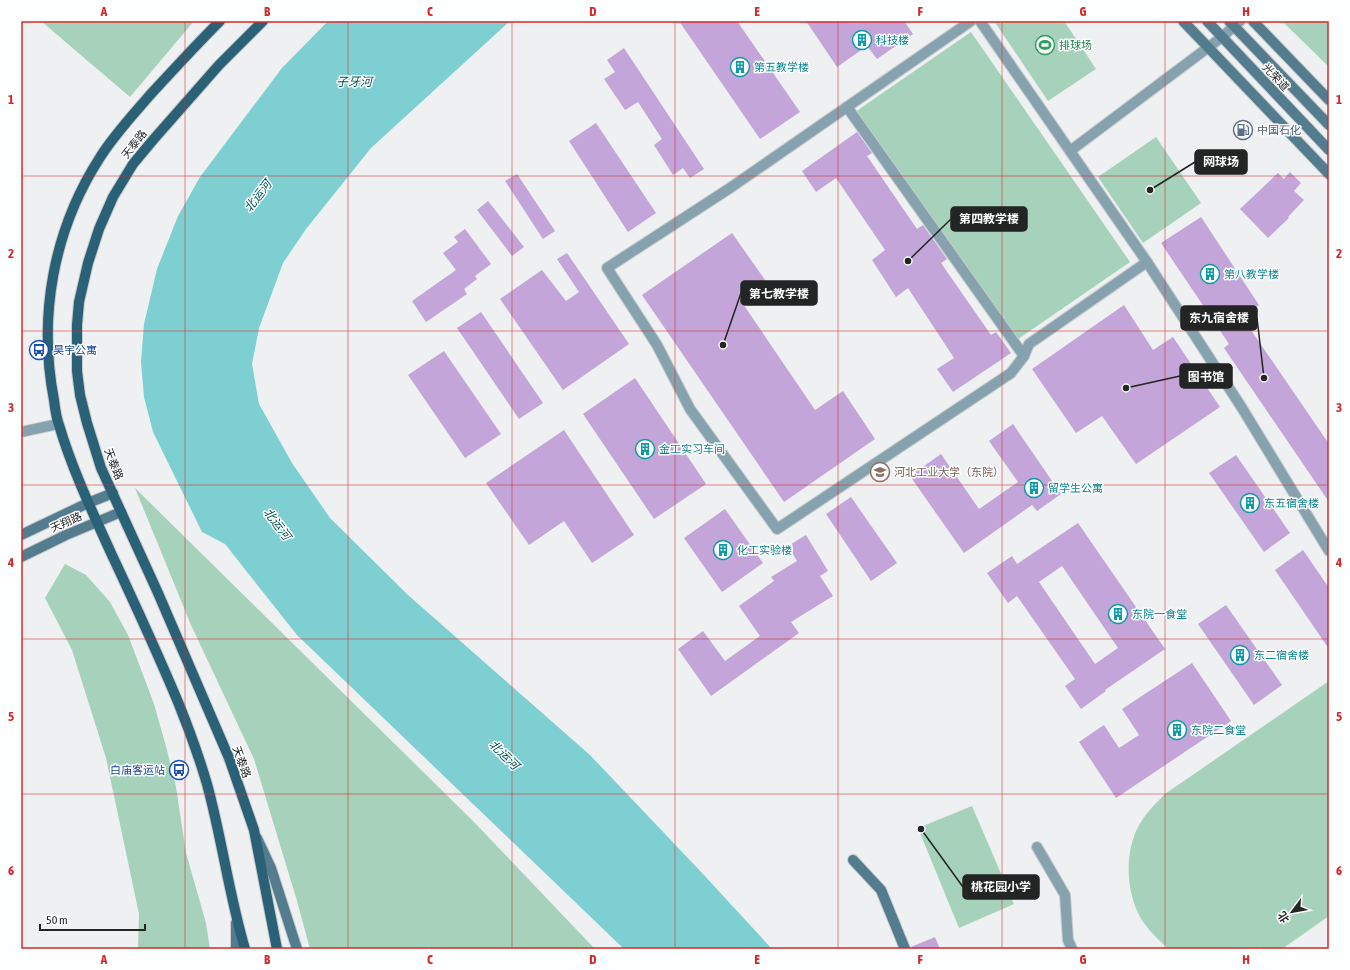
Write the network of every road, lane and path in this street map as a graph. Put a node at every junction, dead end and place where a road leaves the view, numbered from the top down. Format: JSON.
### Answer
{"nodes":[{"id":1,"x":220,"y":21,"type":"edge"},
{"id":2,"x":263,"y":21,"type":"edge"},
{"id":3,"x":971,"y":21,"type":"edge"},
{"id":4,"x":980,"y":21,"type":"edge"},
{"id":5,"x":1183,"y":21,"type":"edge"},
{"id":6,"x":1206,"y":21,"type":"edge"},
{"id":7,"x":1253,"y":21,"type":"edge"},
{"id":8,"x":1235,"y":23,"type":"edge"},
{"id":9,"x":1222,"y":37,"type":"junction"},
{"id":10,"x":1208,"y":47,"type":"junction"},
{"id":11,"x":1329,"y":100,"type":"edge"},
{"id":12,"x":847,"y":107,"type":"junction"},
{"id":13,"x":1329,"y":125,"type":"edge"},
{"id":14,"x":1329,"y":150,"type":"edge"},
{"id":15,"x":1070,"y":151,"type":"junction"},
{"id":16,"x":1329,"y":174,"type":"edge"},
{"id":17,"x":1147,"y":262,"type":"junction"},
{"id":18,"x":1024,"y":356,"type":"junction"},
{"id":19,"x":58,"y":424,"type":"junction"},
{"id":20,"x":21,"y":432,"type":"edge"},
{"id":21,"x":113,"y":493,"type":"junction"},
{"id":22,"x":88,"y":503,"type":"junction"},
{"id":23,"x":121,"y":512,"type":"junction"},
{"id":24,"x":97,"y":521,"type":"junction"},
{"id":25,"x":21,"y":535,"type":"edge"},
{"id":26,"x":1329,"y":551,"type":"edge"},
{"id":27,"x":21,"y":557,"type":"edge"},
{"id":28,"x":254,"y":830,"type":"junction"},
{"id":29,"x":1037,"y":847,"type":"dead end"},
{"id":30,"x":853,"y":860,"type":"dead end"},
{"id":31,"x":236,"y":919,"type":"junction"},
{"id":32,"x":236,"y":949,"type":"edge"},
{"id":33,"x":245,"y":949,"type":"edge"},
{"id":34,"x":277,"y":949,"type":"edge"},
{"id":35,"x":297,"y":949,"type":"edge"},
{"id":36,"x":905,"y":949,"type":"edge"},
{"id":37,"x":1072,"y":949,"type":"edge"}],
"edges":[{"from":1,"to":19,"type":"main road","name":"天泰路"},
{"from":2,"to":21,"type":"main road","name":"天泰路"},
{"from":3,"to":12,"type":"street"},
{"from":4,"to":15,"type":"street"},
{"from":5,"to":10,"type":"main road"},
{"from":6,"to":9,"type":"main road","name":"光荣道"},
{"from":7,"to":11,"type":"main road"},
{"from":8,"to":9,"type":"street"},
{"from":8,"to":13,"type":"main road","name":"光荣道"},
{"from":9,"to":10,"type":"street"},
{"from":9,"to":14,"type":"main road","name":"光荣道"},
{"from":10,"to":15,"type":"street"},
{"from":10,"to":16,"type":"main road"},
{"from":12,"to":18,"type":"street"},
{"from":12,"to":18,"type":"street"},
{"from":15,"to":17,"type":"street"},
{"from":17,"to":18,"type":"street"},
{"from":17,"to":26,"type":"street"},
{"from":19,"to":20,"type":"street"},
{"from":19,"to":22,"type":"main road","name":"天泰路"},
{"from":21,"to":22,"type":"main road","name":"天翔路"},
{"from":21,"to":23,"type":"main road","name":"天泰路"},
{"from":22,"to":24,"type":"main road","name":"天泰路"},
{"from":22,"to":25,"type":"main road","name":"天翔路"},
{"from":23,"to":24,"type":"main road","name":"天翔路"},
{"from":23,"to":28,"type":"main road","name":"天泰路"},
{"from":24,"to":27,"type":"main road","name":"天翔路"},
{"from":24,"to":31,"type":"main road","name":"天泰路"},
{"from":28,"to":34,"type":"main road","name":"天泰路"},
{"from":28,"to":35,"type":"main road"},
{"from":29,"to":37,"type":"street"},
{"from":30,"to":36,"type":"main road"},
{"from":31,"to":32,"type":"main road"},
{"from":31,"to":33,"type":"main road","name":"天泰路"}]}
